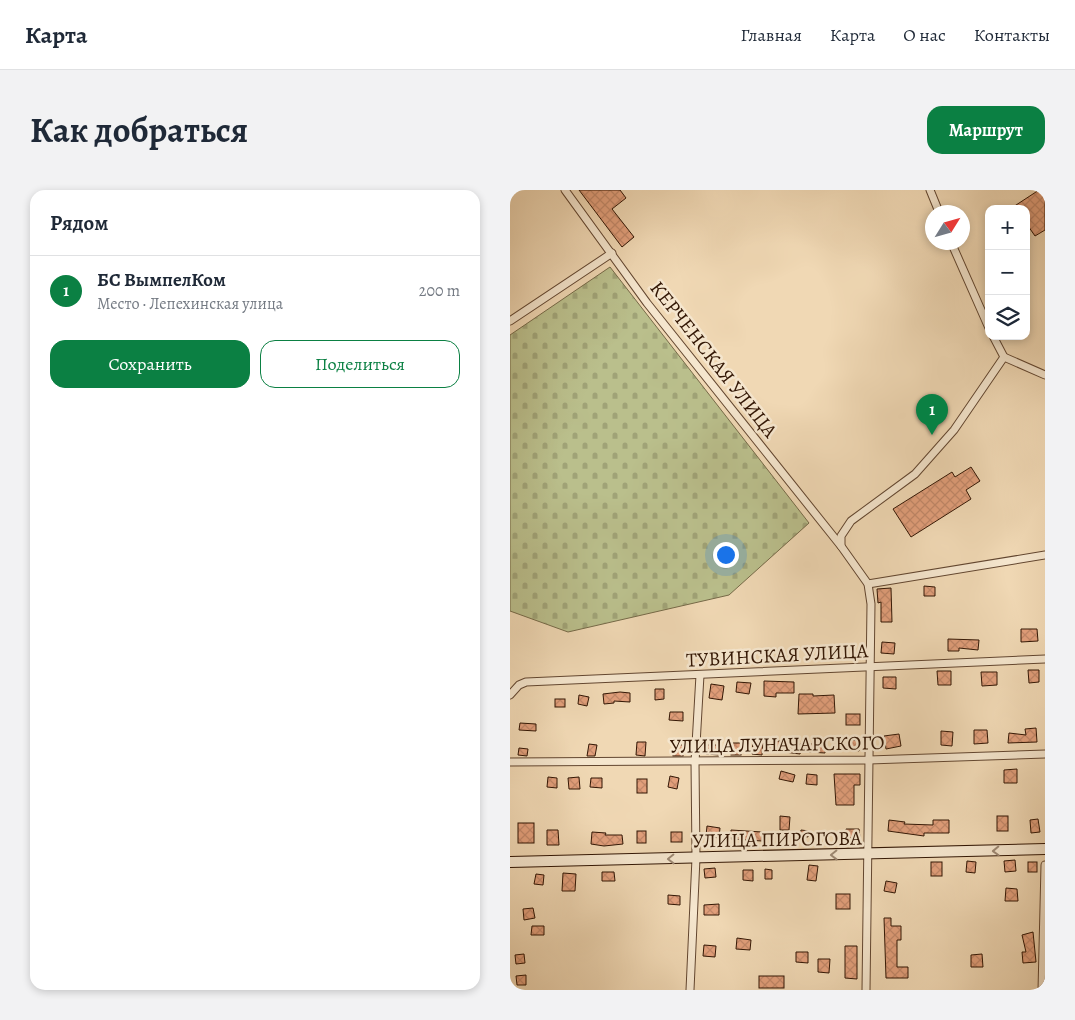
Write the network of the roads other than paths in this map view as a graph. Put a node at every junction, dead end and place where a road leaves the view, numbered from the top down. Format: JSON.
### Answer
{"nodes":[{"id":1,"x":565,"y":190,"type":"edge"},
{"id":2,"x":930,"y":190,"type":"edge"},
{"id":3,"x":936,"y":205,"type":"edge"},
{"id":4,"x":955,"y":250,"type":"edge"},
{"id":5,"x":612,"y":253,"type":"junction"},
{"id":6,"x":985,"y":319,"type":"edge"},
{"id":7,"x":510,"y":321,"type":"edge"},
{"id":8,"x":995,"y":340,"type":"edge"},
{"id":9,"x":1004,"y":357,"type":"junction"},
{"id":10,"x":1045,"y":375,"type":"edge"},
{"id":11,"x":841,"y":546,"type":"junction"},
{"id":12,"x":1045,"y":555,"type":"edge"},
{"id":13,"x":868,"y":584,"type":"junction"},
{"id":14,"x":1045,"y":658,"type":"edge"},
{"id":15,"x":871,"y":666,"type":"junction"},
{"id":16,"x":700,"y":676,"type":"junction"},
{"id":17,"x":512,"y":693,"type":"edge"},
{"id":18,"x":1045,"y":754,"type":"edge"},
{"id":19,"x":869,"y":760,"type":"junction"},
{"id":20,"x":510,"y":762,"type":"edge"},
{"id":21,"x":695,"y":762,"type":"junction"},
{"id":22,"x":1045,"y":849,"type":"edge"},
{"id":23,"x":868,"y":854,"type":"junction"},
{"id":24,"x":696,"y":858,"type":"junction"},
{"id":25,"x":510,"y":862,"type":"edge"},
{"id":26,"x":1045,"y":865,"type":"edge"},
{"id":27,"x":690,"y":990,"type":"edge"},
{"id":28,"x":866,"y":990,"type":"edge"},
{"id":29,"x":1042,"y":990,"type":"edge"}],
"edges":[{"from":1,"to":5,"type":"street","name":"КЕРЧЕНСКАЯ УЛИЦА"},
{"from":2,"to":3,"type":"street"},
{"from":4,"to":6,"type":"street"},
{"from":5,"to":7,"type":"street"},
{"from":5,"to":11,"type":"street","name":"КЕРЧЕНСКАЯ УЛИЦА"},
{"from":8,"to":9,"type":"street"},
{"from":9,"to":10,"type":"street"},
{"from":9,"to":11,"type":"street"},
{"from":11,"to":13,"type":"street","name":"КЕРЧЕНСКАЯ УЛИЦА"},
{"from":12,"to":13,"type":"street"},
{"from":13,"to":15,"type":"street"},
{"from":14,"to":15,"type":"street","name":"ТУВИНСКАЯ УЛИЦА"},
{"from":15,"to":16,"type":"street","name":"ТУВИНСКАЯ УЛИЦА"},
{"from":15,"to":19,"type":"street"},
{"from":16,"to":17,"type":"street","name":"ТУВИНСКАЯ УЛИЦА"},
{"from":16,"to":21,"type":"street"},
{"from":18,"to":19,"type":"street","name":"УЛИЦА ЛУНАЧАРСКОГО"},
{"from":19,"to":21,"type":"street","name":"УЛИЦА ЛУНАЧАРСКОГО"},
{"from":19,"to":23,"type":"street"},
{"from":20,"to":21,"type":"street","name":"УЛИЦА ЛУНАЧАРСКОГО"},
{"from":21,"to":24,"type":"street"},
{"from":22,"to":23,"type":"main road","name":"УЛИЦА ПИРОГОВА","one_way":true},
{"from":23,"to":24,"type":"main road","name":"УЛИЦА ПИРОГОВА","one_way":true},
{"from":23,"to":28,"type":"street"},
{"from":24,"to":25,"type":"main road","name":"УЛИЦА ПИРОГОВА","one_way":true},
{"from":24,"to":27,"type":"street"},
{"from":26,"to":29,"type":"street"}]}
